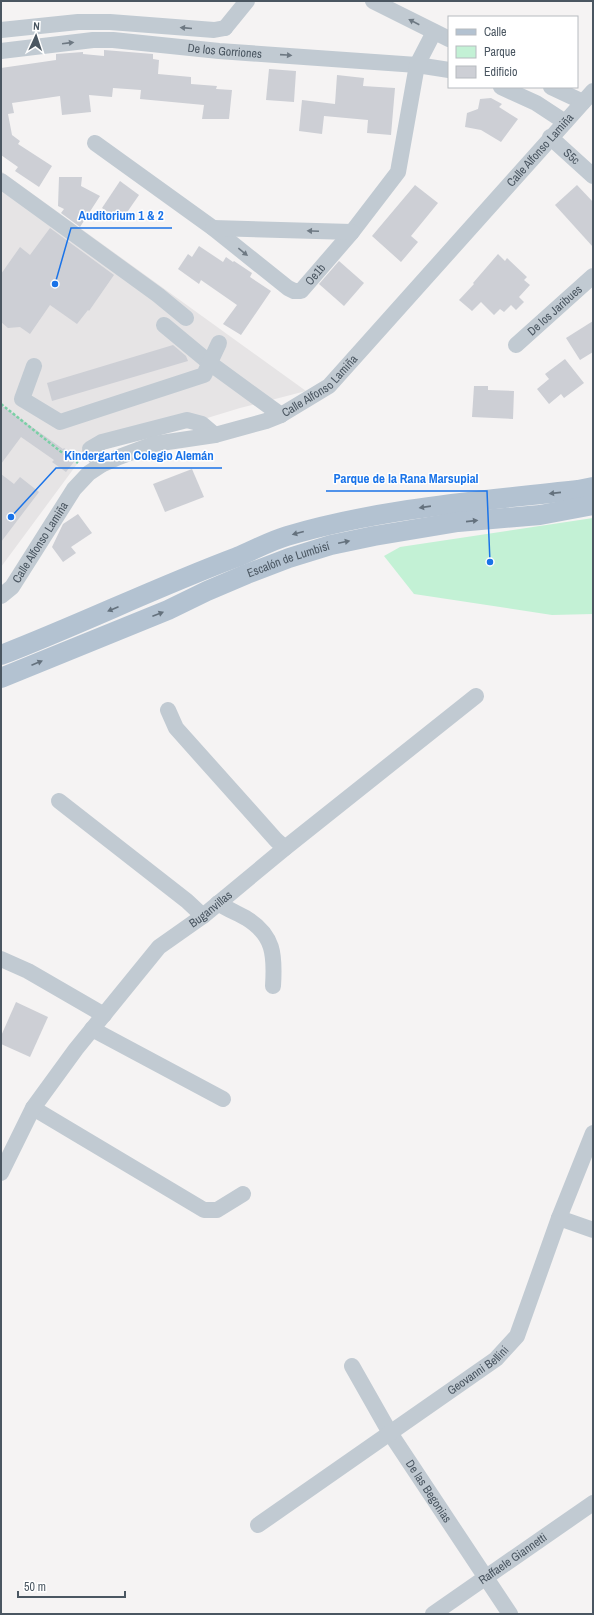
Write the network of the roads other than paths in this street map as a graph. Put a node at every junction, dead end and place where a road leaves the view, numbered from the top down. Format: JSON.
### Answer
{"nodes":[{"id":1,"x":248,"y":1,"type":"edge"},
{"id":2,"x":373,"y":1,"type":"edge"},
{"id":3,"x":225,"y":28,"type":"junction"},
{"id":4,"x":1,"y":30,"type":"edge"},
{"id":5,"x":434,"y":32,"type":"junction"},
{"id":6,"x":448,"y":39,"type":"edge"},
{"id":7,"x":1,"y":51,"type":"edge"},
{"id":8,"x":233,"y":51,"type":"junction"},
{"id":9,"x":417,"y":65,"type":"junction"},
{"id":10,"x":448,"y":70,"type":"edge"},
{"id":11,"x":503,"y":88,"type":"edge"},
{"id":12,"x":555,"y":88,"type":"edge"},
{"id":13,"x":588,"y":96,"type":"edge"},
{"id":14,"x":564,"y":122,"type":"junction"},
{"id":15,"x":550,"y":138,"type":"junction"},
{"id":16,"x":94,"y":142,"type":"dead end"},
{"id":17,"x":593,"y":176,"type":"edge"},
{"id":18,"x":1,"y":181,"type":"edge"},
{"id":19,"x":213,"y":228,"type":"junction"},
{"id":20,"x":352,"y":232,"type":"junction"},
{"id":21,"x":593,"y":276,"type":"edge"},
{"id":22,"x":186,"y":318,"type":"dead end"},
{"id":23,"x":164,"y":325,"type":"dead end"},
{"id":24,"x":219,"y":343,"type":"dead end"},
{"id":25,"x":516,"y":345,"type":"dead end"},
{"id":26,"x":211,"y":364,"type":"junction"},
{"id":27,"x":34,"y":366,"type":"dead end"},
{"id":28,"x":281,"y":415,"type":"junction"},
{"id":29,"x":593,"y":487,"type":"edge"},
{"id":30,"x":593,"y":505,"type":"edge"},
{"id":31,"x":1,"y":596,"type":"edge"},
{"id":32,"x":1,"y":654,"type":"edge"},
{"id":33,"x":1,"y":678,"type":"edge"},
{"id":34,"x":476,"y":696,"type":"dead end"},
{"id":35,"x":168,"y":710,"type":"dead end"},
{"id":36,"x":59,"y":801,"type":"dead end"},
{"id":37,"x":285,"y":848,"type":"junction"},
{"id":38,"x":218,"y":903,"type":"junction"},
{"id":39,"x":203,"y":916,"type":"junction"},
{"id":40,"x":1,"y":959,"type":"edge"},
{"id":41,"x":273,"y":986,"type":"dead end"},
{"id":42,"x":104,"y":1015,"type":"junction"},
{"id":43,"x":92,"y":1029,"type":"junction"},
{"id":44,"x":223,"y":1099,"type":"dead end"},
{"id":45,"x":33,"y":1108,"type":"junction"},
{"id":46,"x":593,"y":1133,"type":"edge"},
{"id":47,"x":1,"y":1173,"type":"edge"},
{"id":48,"x":243,"y":1194,"type":"dead end"},
{"id":49,"x":559,"y":1218,"type":"junction"},
{"id":50,"x":593,"y":1230,"type":"edge"},
{"id":51,"x":352,"y":1366,"type":"dead end"},
{"id":52,"x":390,"y":1433,"type":"junction"},
{"id":53,"x":593,"y":1503,"type":"edge"},
{"id":54,"x":258,"y":1525,"type":"dead end"},
{"id":55,"x":486,"y":1578,"type":"junction"},
{"id":56,"x":433,"y":1614,"type":"edge"},
{"id":57,"x":510,"y":1614,"type":"edge"}],
"edges":[{"from":1,"to":3,"type":"street"},
{"from":5,"to":2,"type":"street","one_way":true},
{"from":3,"to":4,"type":"street","name":"De los Gorriones","one_way":true},
{"from":3,"to":8,"type":"street"},
{"from":5,"to":6,"type":"street"},
{"from":5,"to":9,"type":"street","name":"Oe1b"},
{"from":7,"to":8,"type":"street","name":"De los Gorriones","one_way":true},
{"from":8,"to":9,"type":"street","name":"De los Gorriones","one_way":true},
{"from":9,"to":10,"type":"street","name":"De los Gorriones"},
{"from":9,"to":20,"type":"street","name":"Oe1b"},
{"from":11,"to":14,"type":"street"},
{"from":12,"to":13,"type":"street"},
{"from":13,"to":14,"type":"street","name":"Calle Alfonso Lamiña"},
{"from":14,"to":15,"type":"street","name":"Calle Alfonso Lamiña"},
{"from":15,"to":17,"type":"street","name":"S5c"},
{"from":15,"to":28,"type":"street","name":"Calle Alfonso Lamiña"},
{"from":16,"to":19,"type":"street","name":"Oe1b"},
{"from":18,"to":22,"type":"street"},
{"from":20,"to":19,"type":"street","one_way":true},
{"from":19,"to":20,"type":"street","name":"Oe1b","one_way":true},
{"from":21,"to":25,"type":"street","name":"De los Jaribues"},
{"from":23,"to":26,"type":"street"},
{"from":24,"to":26,"type":"street"},
{"from":26,"to":27,"type":"street"},
{"from":26,"to":28,"type":"street"},
{"from":28,"to":31,"type":"street","name":"Calle Alfonso Lamiña"},
{"from":29,"to":32,"type":"main road","name":"Escalón de Lumbisí","one_way":true},
{"from":33,"to":30,"type":"main road","name":"Escalón de Lumbisí","one_way":true},
{"from":34,"to":37,"type":"street","name":"Buganvillas"},
{"from":35,"to":37,"type":"street"},
{"from":36,"to":39,"type":"street"},
{"from":37,"to":38,"type":"street","name":"Buganvillas"},
{"from":38,"to":39,"type":"street","name":"Buganvillas"},
{"from":38,"to":41,"type":"street"},
{"from":39,"to":42,"type":"street","name":"Buganvillas"},
{"from":40,"to":42,"type":"street"},
{"from":42,"to":43,"type":"street","name":"Buganvillas"},
{"from":43,"to":44,"type":"street"},
{"from":43,"to":45,"type":"street","name":"Buganvillas"},
{"from":45,"to":47,"type":"street","name":"Buganvillas"},
{"from":45,"to":48,"type":"street"},
{"from":46,"to":49,"type":"street","name":"Geovanni Bellini"},
{"from":49,"to":50,"type":"street"},
{"from":49,"to":52,"type":"street","name":"Geovanni Bellini"},
{"from":51,"to":52,"type":"street","name":"De las Begonias"},
{"from":52,"to":54,"type":"street","name":"Geovanni Bellini"},
{"from":52,"to":55,"type":"street","name":"De las Begonias"},
{"from":53,"to":55,"type":"street","name":"Raffaele Giannetti"},
{"from":55,"to":56,"type":"street","name":"Raffaele Giannetti"},
{"from":55,"to":57,"type":"street","name":"De las Begonias"}]}
